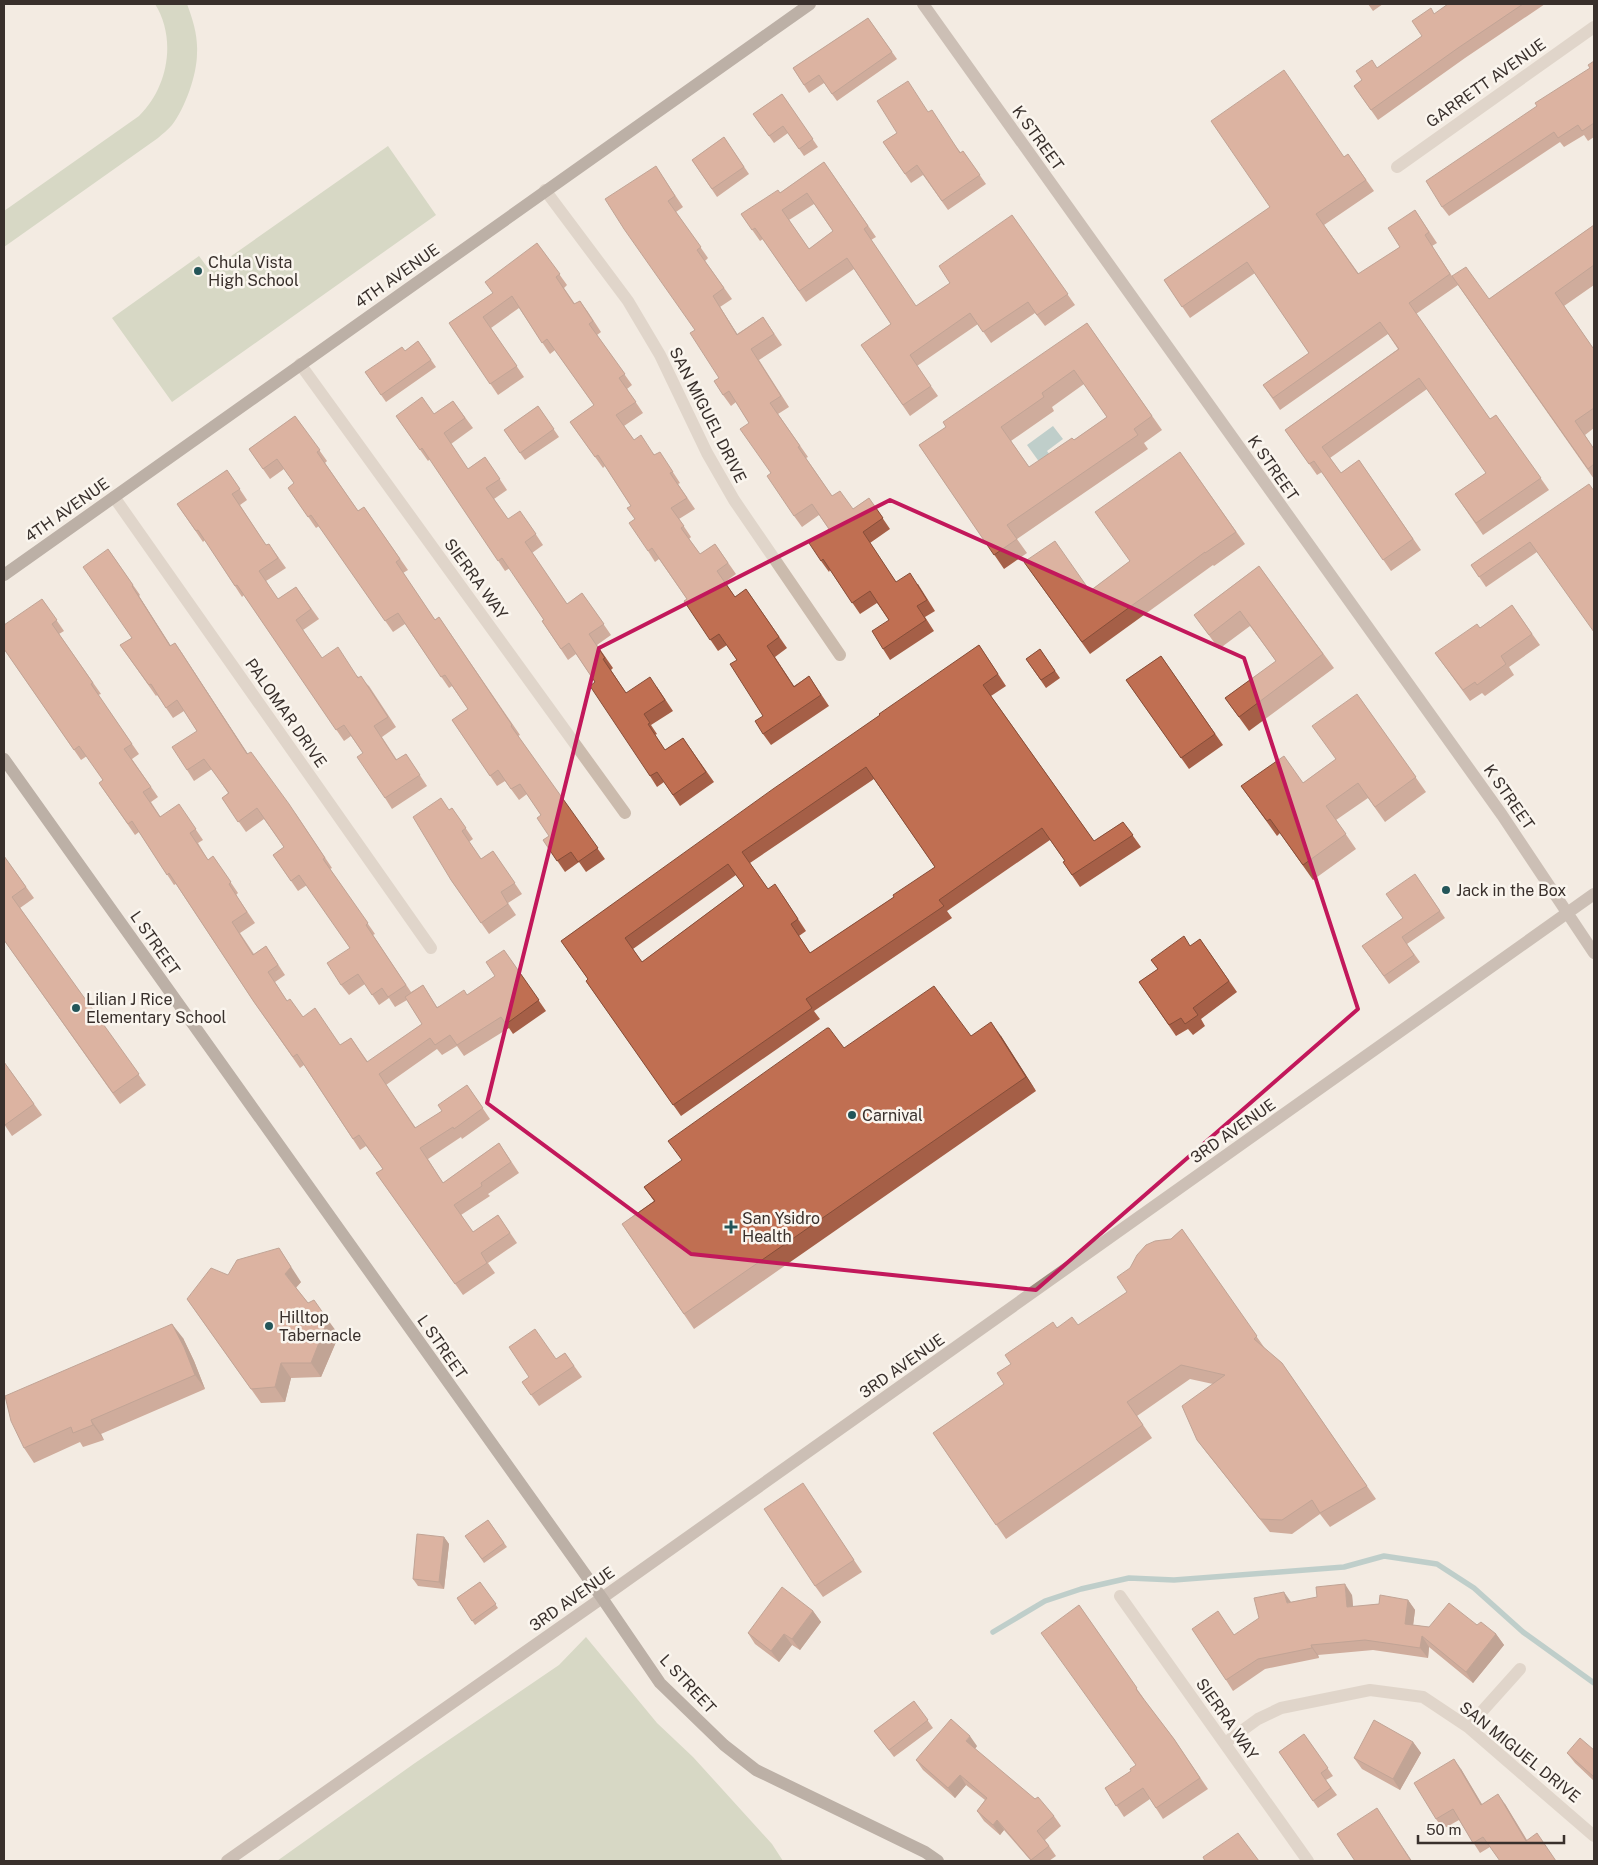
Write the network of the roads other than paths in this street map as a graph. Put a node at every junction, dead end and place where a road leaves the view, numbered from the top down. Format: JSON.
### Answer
{"nodes":[{"id":1,"x":810,"y":4,"type":"edge"},
{"id":2,"x":923,"y":4,"type":"edge"},
{"id":3,"x":1594,"y":27,"type":"edge"},
{"id":4,"x":1397,"y":166,"type":"dead end"},
{"id":5,"x":545,"y":190,"type":"junction"},
{"id":6,"x":300,"y":364,"type":"junction"},
{"id":7,"x":114,"y":497,"type":"junction"},
{"id":8,"x":4,"y":575,"type":"edge"},
{"id":9,"x":840,"y":655,"type":"dead end"},
{"id":10,"x":4,"y":759,"type":"edge"},
{"id":11,"x":625,"y":813,"type":"dead end"},
{"id":12,"x":1594,"y":894,"type":"edge"},
{"id":13,"x":1568,"y":912,"type":"junction"},
{"id":14,"x":431,"y":948,"type":"dead end"},
{"id":15,"x":1594,"y":953,"type":"edge"},
{"id":16,"x":1120,"y":1596,"type":"dead end"},
{"id":17,"x":602,"y":1598,"type":"junction"},
{"id":18,"x":1520,"y":1669,"type":"dead end"},
{"id":19,"x":1468,"y":1727,"type":"junction"},
{"id":20,"x":1225,"y":1744,"type":"junction"},
{"id":21,"x":1594,"y":1836,"type":"edge"},
{"id":22,"x":227,"y":1861,"type":"edge"},
{"id":23,"x":938,"y":1861,"type":"edge"},
{"id":24,"x":1308,"y":1861,"type":"edge"}],
"edges":[{"from":1,"to":5,"type":"main road","name":"4TH AVENUE"},
{"from":2,"to":13,"type":"main road","name":"K STREET"},
{"from":3,"to":4,"type":"street","name":"GARRETT AVENUE"},
{"from":5,"to":6,"type":"main road","name":"4TH AVENUE"},
{"from":5,"to":9,"type":"street","name":"SAN MIGUEL DRIVE"},
{"from":6,"to":7,"type":"main road","name":"4TH AVENUE"},
{"from":6,"to":11,"type":"street","name":"SIERRA WAY"},
{"from":7,"to":8,"type":"main road","name":"4TH AVENUE"},
{"from":7,"to":14,"type":"street","name":"PALOMAR DRIVE"},
{"from":10,"to":17,"type":"main road","name":"L STREET"},
{"from":12,"to":13,"type":"main road","name":"3RD AVENUE"},
{"from":13,"to":15,"type":"main road","name":"K STREET"},
{"from":13,"to":17,"type":"main road","name":"3RD AVENUE"},
{"from":16,"to":20,"type":"street","name":"SIERRA WAY"},
{"from":17,"to":22,"type":"main road","name":"3RD AVENUE"},
{"from":17,"to":23,"type":"main road","name":"L STREET"},
{"from":18,"to":19,"type":"street"},
{"from":19,"to":20,"type":"street","name":"SAN MIGUEL DRIVE"},
{"from":19,"to":21,"type":"street","name":"SAN MIGUEL DRIVE"},
{"from":20,"to":24,"type":"street","name":"SIERRA WAY"}]}
